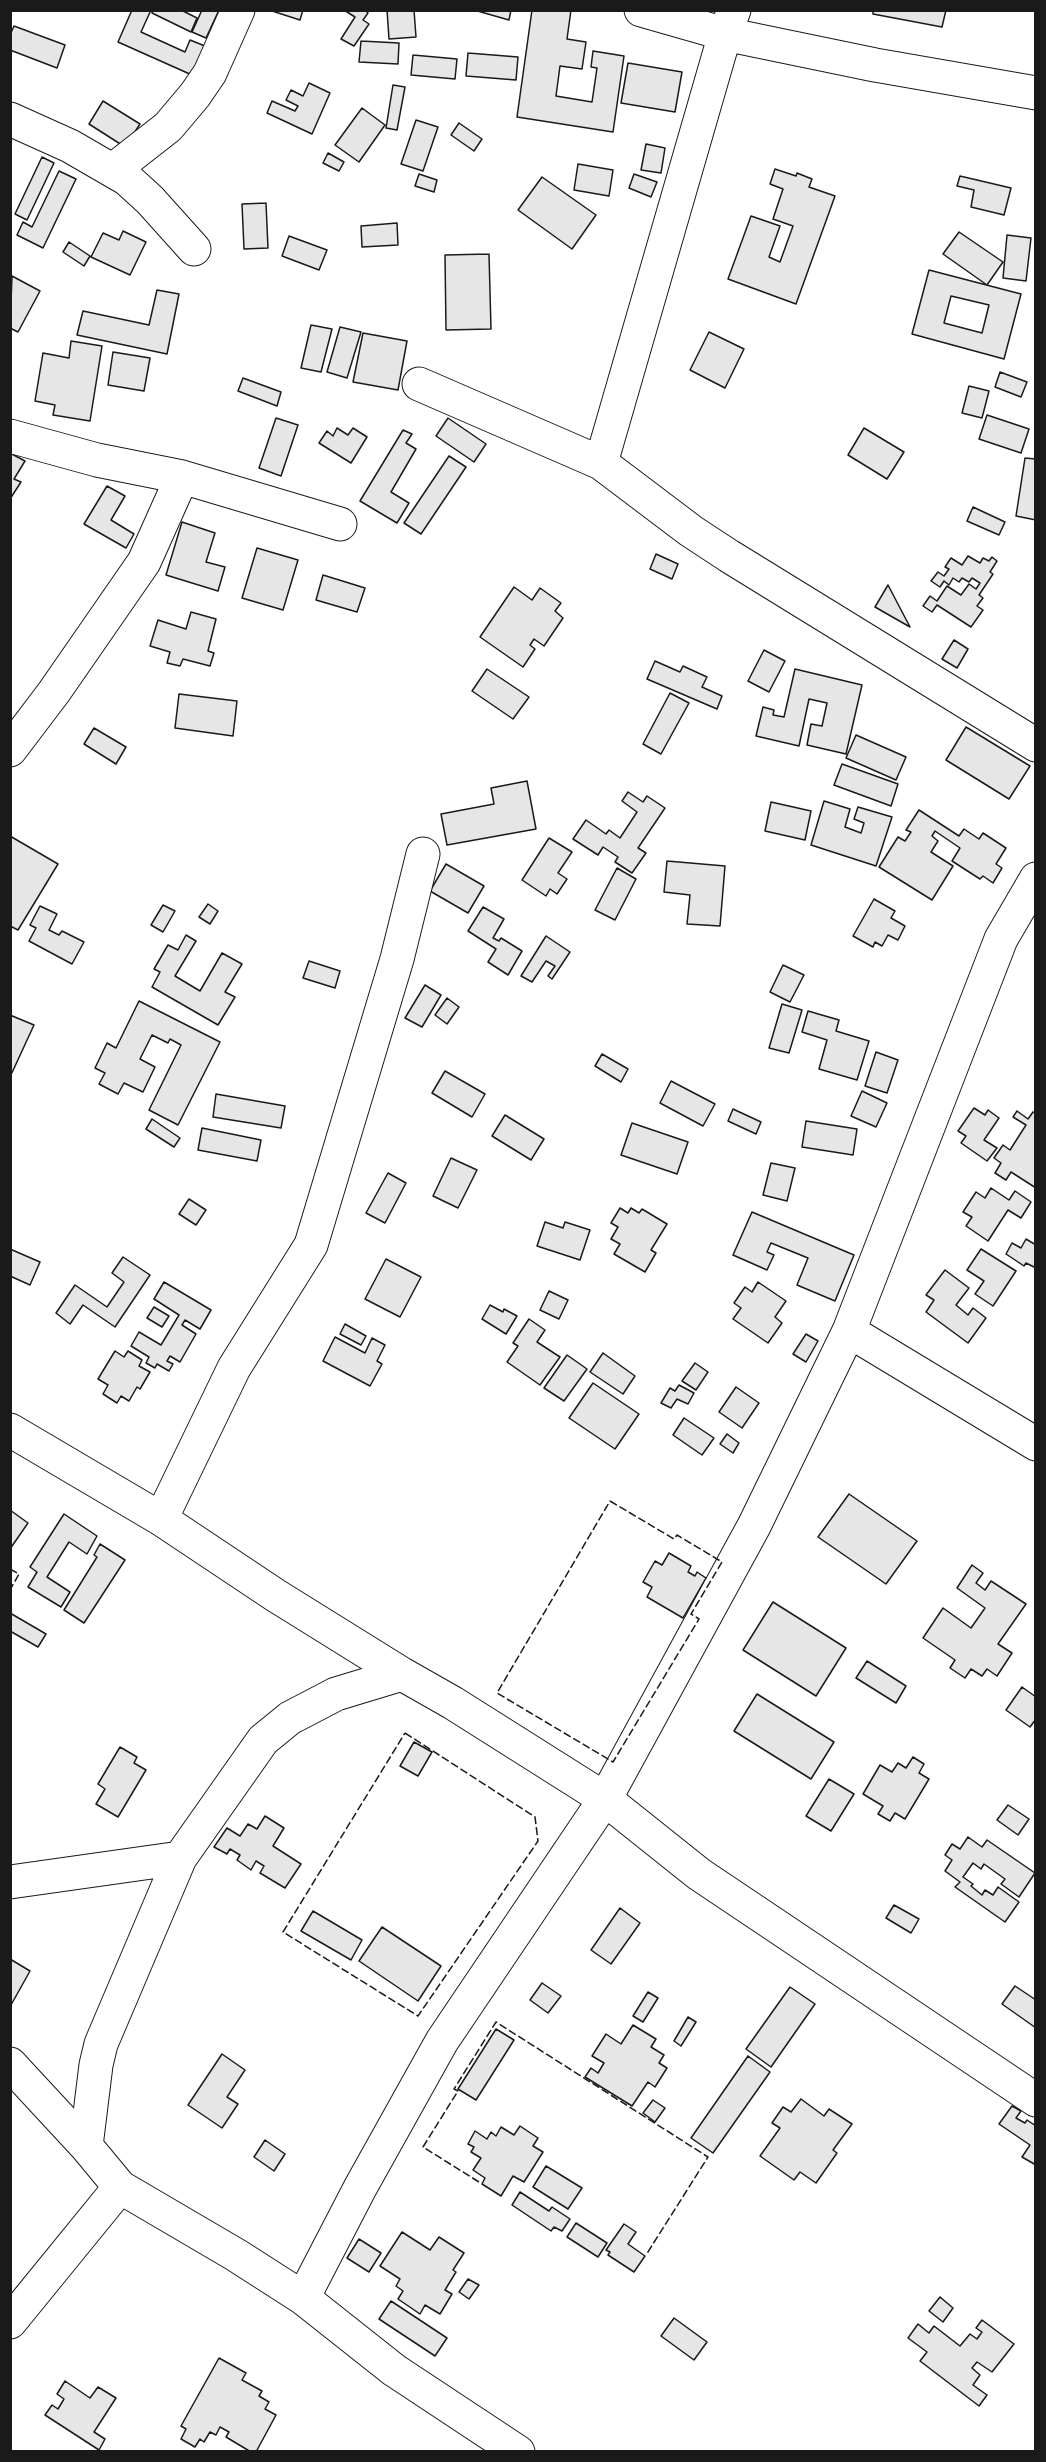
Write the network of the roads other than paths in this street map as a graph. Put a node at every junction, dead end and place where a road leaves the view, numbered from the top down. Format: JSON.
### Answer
{"nodes":[{"id":1,"x":238,"y":10,"type":"edge"},
{"id":2,"x":641,"y":10,"type":"edge"},
{"id":3,"x":729,"y":22,"type":"edge"},
{"id":4,"x":1035,"y":93,"type":"edge"},
{"id":5,"x":10,"y":119,"type":"edge"},
{"id":6,"x":113,"y":170,"type":"junction"},
{"id":7,"x":194,"y":249,"type":"dead end"},
{"id":8,"x":419,"y":384,"type":"dead end"},
{"id":9,"x":10,"y":436,"type":"edge"},
{"id":10,"x":601,"y":463,"type":"junction"},
{"id":11,"x":182,"y":477,"type":"junction"},
{"id":12,"x":340,"y":524,"type":"dead end"},
{"id":13,"x":1035,"y":746,"type":"edge"},
{"id":14,"x":10,"y":750,"type":"edge"},
{"id":15,"x":423,"y":854,"type":"dead end"},
{"id":16,"x":1035,"y":879,"type":"edge"},
{"id":17,"x":849,"y":1331,"type":"junction"},
{"id":18,"x":10,"y":1430,"type":"edge"},
{"id":19,"x":1035,"y":1444,"type":"edge"},
{"id":20,"x":160,"y":1519,"type":"junction"},
{"id":21,"x":402,"y":1674,"type":"junction"},
{"id":22,"x":604,"y":1799,"type":"junction"},
{"id":23,"x":180,"y":1858,"type":"junction"},
{"id":24,"x":10,"y":1882,"type":"edge"},
{"id":25,"x":10,"y":2064,"type":"edge"},
{"id":26,"x":1035,"y":2100,"type":"edge"},
{"id":27,"x":86,"y":2145,"type":"junction"},
{"id":28,"x":120,"y":2187,"type":"junction"},
{"id":29,"x":303,"y":2298,"type":"junction"},
{"id":30,"x":10,"y":2322,"type":"edge"},
{"id":31,"x":518,"y":2451,"type":"edge"}],
"edges":[{"from":1,"to":6,"type":"street"},
{"from":2,"to":3,"type":"street"},
{"from":3,"to":4,"type":"street"},
{"from":3,"to":10,"type":"street"},
{"from":5,"to":6,"type":"street"},
{"from":6,"to":7,"type":"street"},
{"from":8,"to":10,"type":"street"},
{"from":9,"to":11,"type":"street"},
{"from":10,"to":13,"type":"street"},
{"from":11,"to":12,"type":"street"},
{"from":11,"to":14,"type":"street"},
{"from":15,"to":20,"type":"street"},
{"from":16,"to":17,"type":"street"},
{"from":17,"to":19,"type":"street"},
{"from":17,"to":22,"type":"street"},
{"from":18,"to":20,"type":"street"},
{"from":20,"to":21,"type":"street"},
{"from":21,"to":22,"type":"street"},
{"from":21,"to":23,"type":"street"},
{"from":22,"to":26,"type":"street"},
{"from":22,"to":29,"type":"street"},
{"from":23,"to":24,"type":"street"},
{"from":23,"to":27,"type":"street"},
{"from":25,"to":27,"type":"street"},
{"from":27,"to":28,"type":"street"},
{"from":28,"to":29,"type":"street"},
{"from":28,"to":30,"type":"street"},
{"from":29,"to":31,"type":"street"}]}
